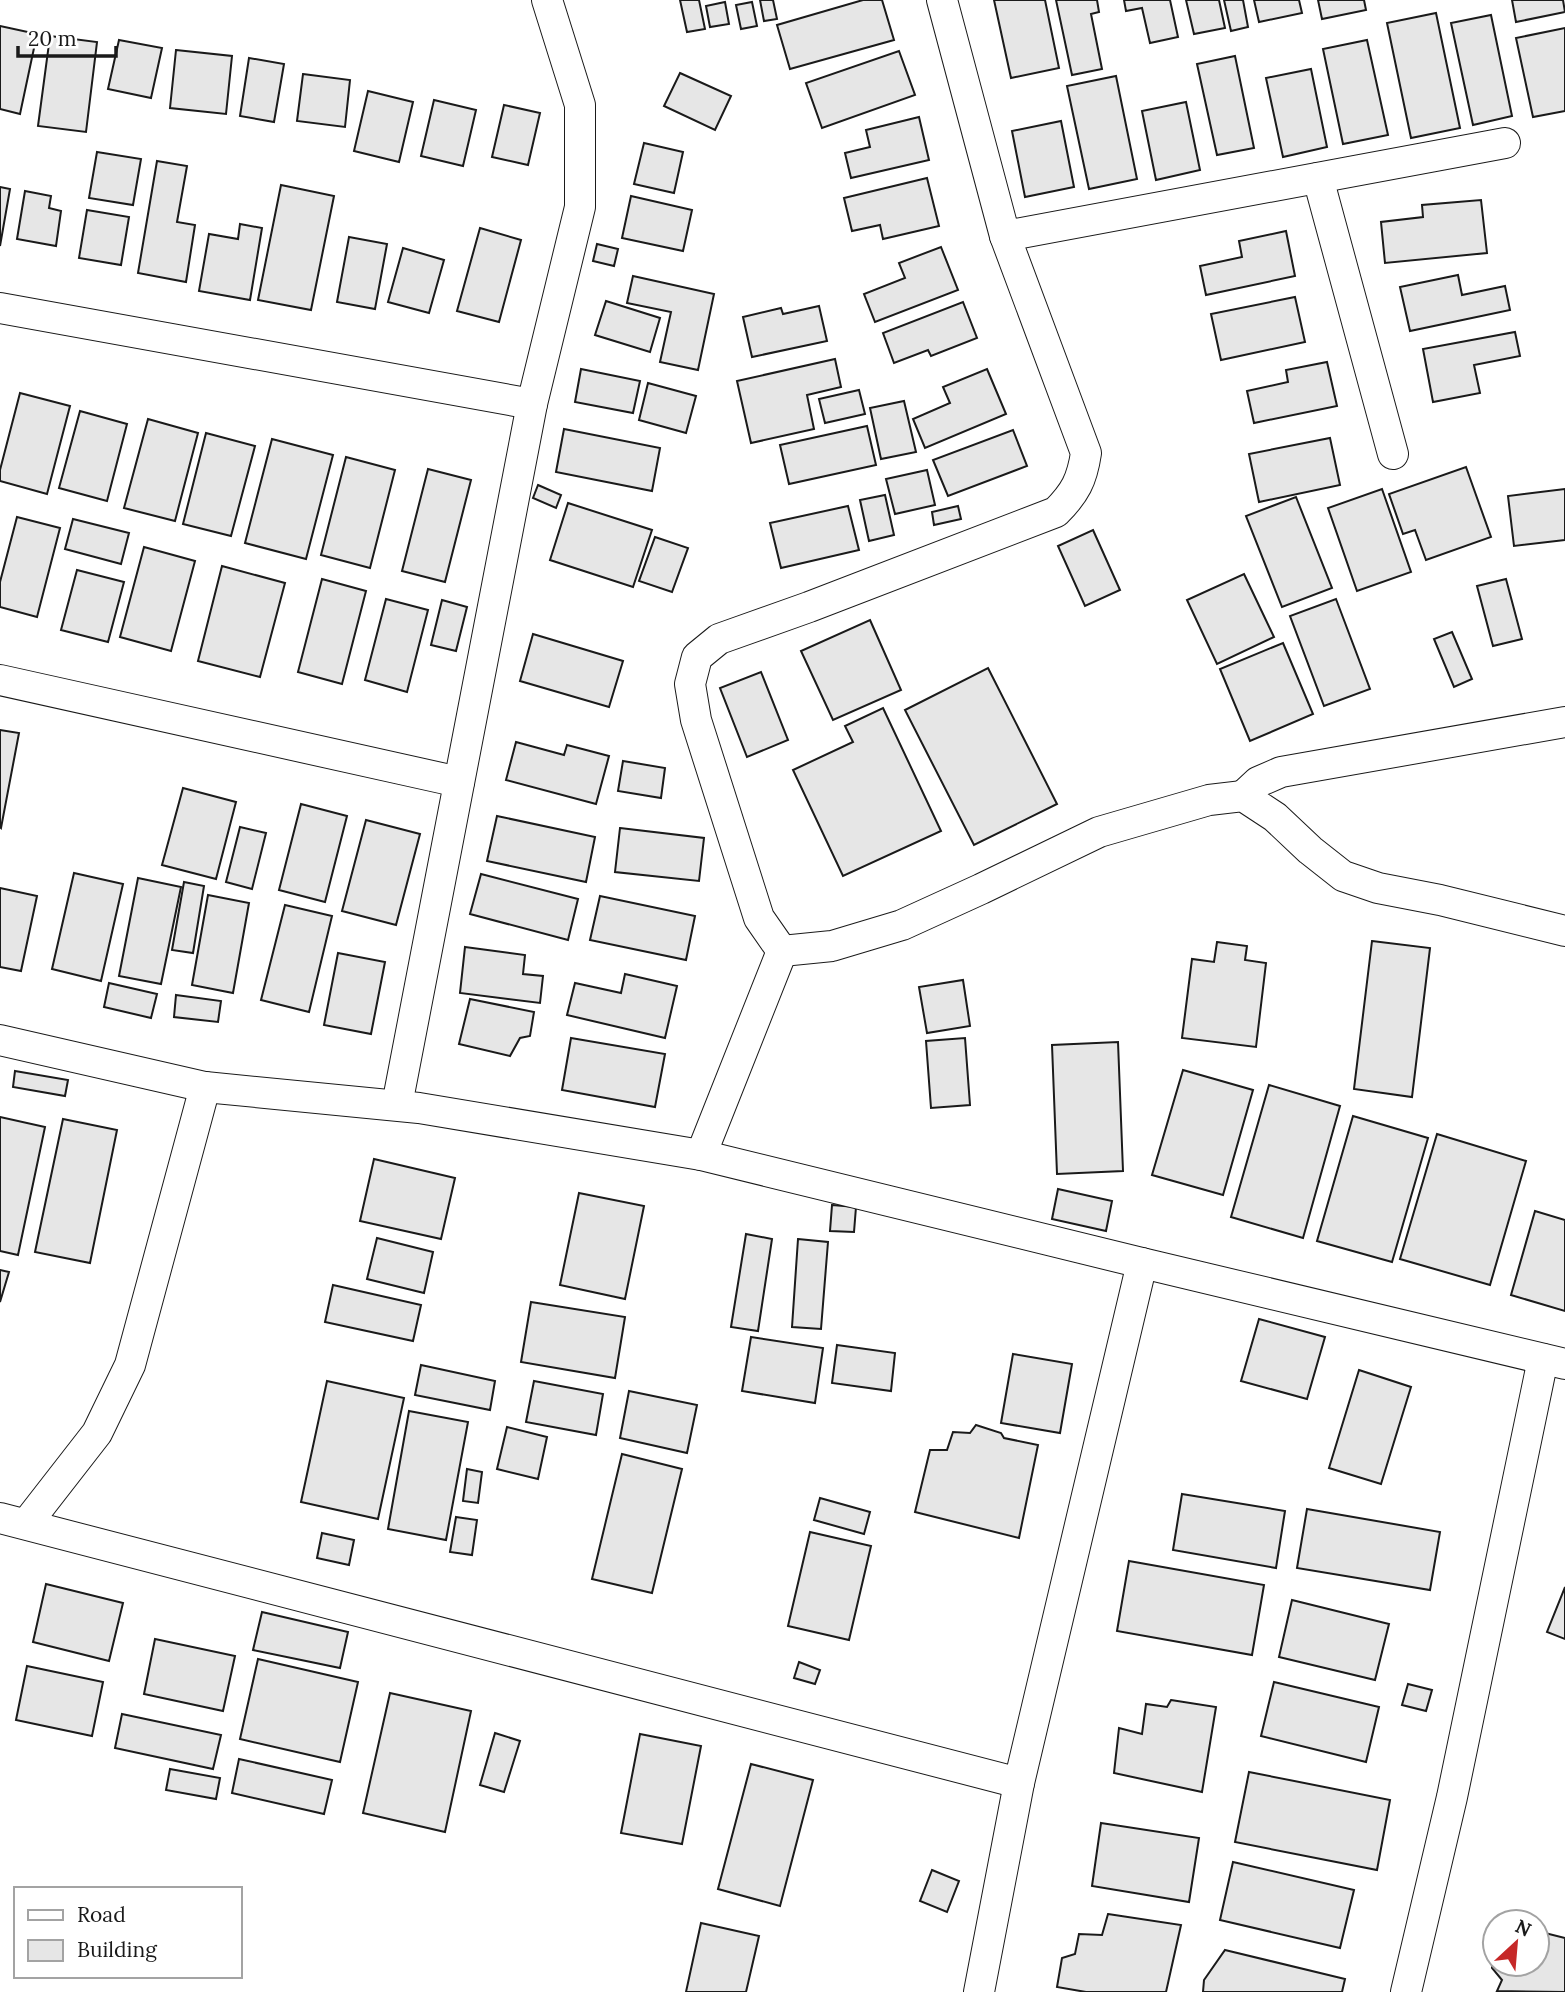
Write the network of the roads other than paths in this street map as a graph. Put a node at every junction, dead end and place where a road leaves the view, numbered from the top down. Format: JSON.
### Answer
{"nodes":[{"id":1,"x":547,"y":0,"type":"edge"},
{"id":2,"x":942,"y":0,"type":"edge"},
{"id":3,"x":1505,"y":144,"type":"dead end"},
{"id":4,"x":1318,"y":178,"type":"junction"},
{"id":5,"x":1005,"y":236,"type":"junction"},
{"id":6,"x":0,"y":308,"type":"edge"},
{"id":7,"x":532,"y":404,"type":"junction"},
{"id":8,"x":1394,"y":454,"type":"dead end"},
{"id":9,"x":0,"y":680,"type":"edge"},
{"id":10,"x":1565,"y":722,"type":"edge"},
{"id":11,"x":459,"y":782,"type":"junction"},
{"id":12,"x":1244,"y":796,"type":"junction"},
{"id":13,"x":1565,"y":931,"type":"edge"},
{"id":14,"x":782,"y":951,"type":"junction"},
{"id":15,"x":0,"y":1040,"type":"edge"},
{"id":16,"x":205,"y":1087,"type":"junction"},
{"id":17,"x":397,"y":1105,"type":"junction"},
{"id":18,"x":701,"y":1156,"type":"junction"},
{"id":19,"x":1142,"y":1263,"type":"junction"},
{"id":20,"x":1554,"y":1362,"type":"edge"},
{"id":21,"x":7,"y":1519,"type":"edge"},
{"id":22,"x":1019,"y":1783,"type":"junction"},
{"id":23,"x":979,"y":1992,"type":"edge"},
{"id":24,"x":1405,"y":1992,"type":"edge"}],
"edges":[{"from":1,"to":7,"type":"street"},
{"from":2,"to":5,"type":"street"},
{"from":3,"to":4,"type":"street"},
{"from":4,"to":5,"type":"street"},
{"from":4,"to":8,"type":"street"},
{"from":5,"to":14,"type":"street"},
{"from":6,"to":7,"type":"street"},
{"from":7,"to":11,"type":"street"},
{"from":9,"to":11,"type":"street"},
{"from":10,"to":12,"type":"street"},
{"from":11,"to":17,"type":"street"},
{"from":12,"to":13,"type":"street"},
{"from":12,"to":14,"type":"street"},
{"from":14,"to":18,"type":"street"},
{"from":15,"to":16,"type":"street"},
{"from":16,"to":17,"type":"street"},
{"from":16,"to":21,"type":"street"},
{"from":17,"to":18,"type":"street"},
{"from":18,"to":19,"type":"street"},
{"from":19,"to":20,"type":"street"},
{"from":19,"to":22,"type":"street"},
{"from":20,"to":24,"type":"street"},
{"from":21,"to":22,"type":"street"},
{"from":22,"to":23,"type":"street"}]}
